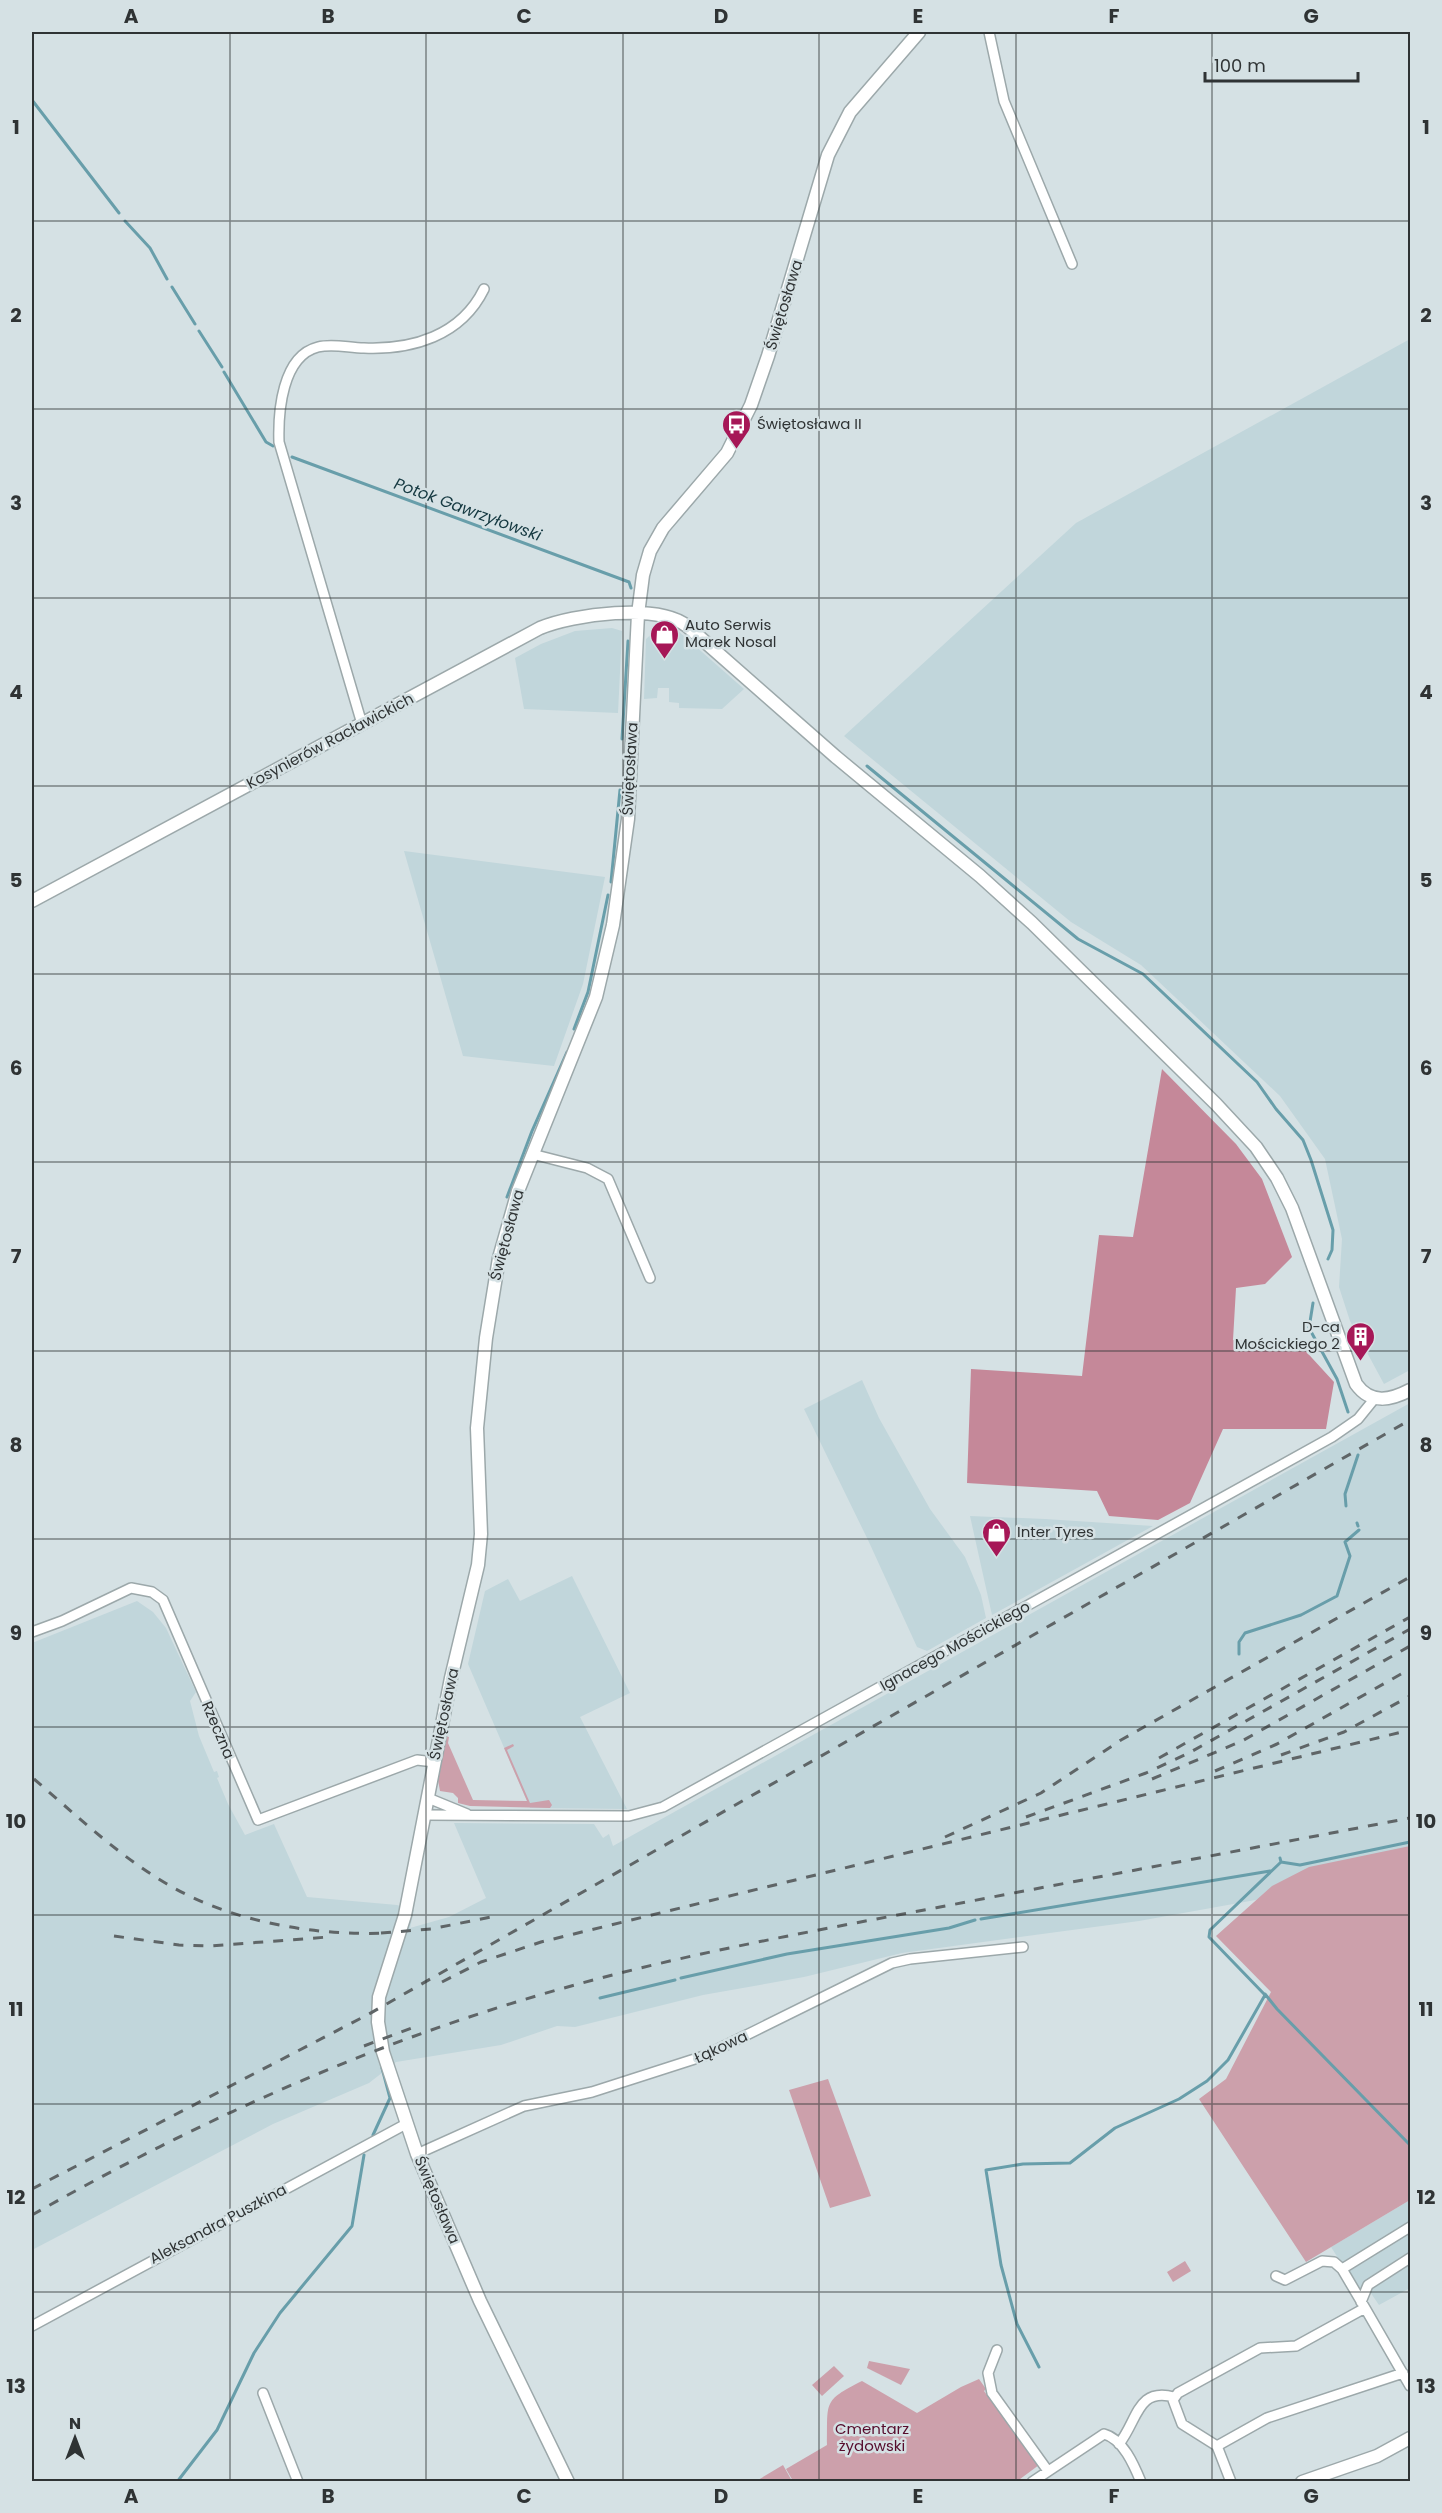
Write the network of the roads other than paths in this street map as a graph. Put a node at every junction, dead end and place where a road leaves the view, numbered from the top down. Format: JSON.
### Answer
{"nodes":[{"id":1,"x":919,"y":32,"type":"edge"},
{"id":2,"x":989,"y":32,"type":"edge"},
{"id":3,"x":1072,"y":264,"type":"dead end"},
{"id":4,"x":484,"y":289,"type":"dead end"},
{"id":5,"x":638,"y":614,"type":"junction"},
{"id":6,"x":362,"y":724,"type":"junction"},
{"id":7,"x":32,"y":901,"type":"edge"},
{"id":8,"x":532,"y":1154,"type":"junction"},
{"id":9,"x":650,"y":1278,"type":"dead end"},
{"id":10,"x":1410,"y":1389,"type":"edge"},
{"id":11,"x":1374,"y":1398,"type":"junction"},
{"id":12,"x":32,"y":1632,"type":"edge"},
{"id":13,"x":434,"y":1762,"type":"junction"},
{"id":14,"x":428,"y":1798,"type":"junction"},
{"id":15,"x":425,"y":1815,"type":"junction"},
{"id":16,"x":469,"y":1815,"type":"junction"},
{"id":17,"x":1023,"y":1947,"type":"dead end"},
{"id":18,"x":406,"y":2124,"type":"junction"},
{"id":19,"x":417,"y":2154,"type":"junction"},
{"id":20,"x":1410,"y":2227,"type":"edge"},
{"id":21,"x":1410,"y":2258,"type":"edge"},
{"id":22,"x":1342,"y":2269,"type":"junction"},
{"id":23,"x":1276,"y":2276,"type":"dead end"},
{"id":24,"x":1363,"y":2305,"type":"junction"},
{"id":25,"x":32,"y":2326,"type":"edge"},
{"id":26,"x":997,"y":2350,"type":"dead end"},
{"id":27,"x":1403,"y":2373,"type":"junction"},
{"id":28,"x":1410,"y":2386,"type":"edge"},
{"id":29,"x":263,"y":2393,"type":"dead end"},
{"id":30,"x":1174,"y":2397,"type":"junction"},
{"id":31,"x":1410,"y":2438,"type":"edge"},
{"id":32,"x":1119,"y":2444,"type":"junction"},
{"id":33,"x":1217,"y":2446,"type":"junction"},
{"id":34,"x":1048,"y":2471,"type":"junction"},
{"id":35,"x":298,"y":2481,"type":"edge"},
{"id":36,"x":568,"y":2481,"type":"edge"},
{"id":37,"x":1032,"y":2481,"type":"edge"},
{"id":38,"x":1141,"y":2481,"type":"edge"},
{"id":39,"x":1231,"y":2481,"type":"edge"},
{"id":40,"x":1302,"y":2481,"type":"edge"}],
"edges":[{"from":1,"to":5,"type":"street","name":"Świętosława"},
{"from":2,"to":3,"type":"street"},
{"from":4,"to":6,"type":"street"},
{"from":5,"to":6,"type":"street","name":"Kosynierów Racławickich"},
{"from":5,"to":8,"type":"street","name":"Świętosława"},
{"from":5,"to":11,"type":"street","name":"Kosynierów Racławickich"},
{"from":6,"to":7,"type":"street","name":"Kosynierów Racławickich"},
{"from":8,"to":9,"type":"street"},
{"from":8,"to":13,"type":"street","name":"Świętosława"},
{"from":10,"to":11,"type":"street"},
{"from":11,"to":16,"type":"street","name":"Ignacego Mościckiego"},
{"from":12,"to":13,"type":"street","name":"Rzeczna"},
{"from":13,"to":14,"type":"street","name":"Świętosława"},
{"from":14,"to":15,"type":"street","name":"Świętosława"},
{"from":14,"to":16,"type":"street","name":"Ignacego Mościckiego"},
{"from":15,"to":16,"type":"street","name":"Ignacego Mościckiego"},
{"from":15,"to":18,"type":"street","name":"Świętosława"},
{"from":17,"to":19,"type":"street","name":"Łąkowa"},
{"from":18,"to":19,"type":"street","name":"Świętosława"},
{"from":18,"to":25,"type":"street","name":"Aleksandra Puszkina"},
{"from":19,"to":36,"type":"street","name":"Świętosława"},
{"from":20,"to":22,"type":"street"},
{"from":21,"to":24,"type":"street"},
{"from":22,"to":23,"type":"street"},
{"from":22,"to":24,"type":"street"},
{"from":24,"to":27,"type":"street"},
{"from":24,"to":30,"type":"street"},
{"from":26,"to":34,"type":"street"},
{"from":27,"to":28,"type":"street"},
{"from":27,"to":33,"type":"street"},
{"from":29,"to":35,"type":"street"},
{"from":30,"to":32,"type":"street"},
{"from":30,"to":33,"type":"street"},
{"from":31,"to":40,"type":"street"},
{"from":32,"to":34,"type":"street"},
{"from":32,"to":38,"type":"street"},
{"from":33,"to":39,"type":"street"},
{"from":34,"to":37,"type":"street"}]}
